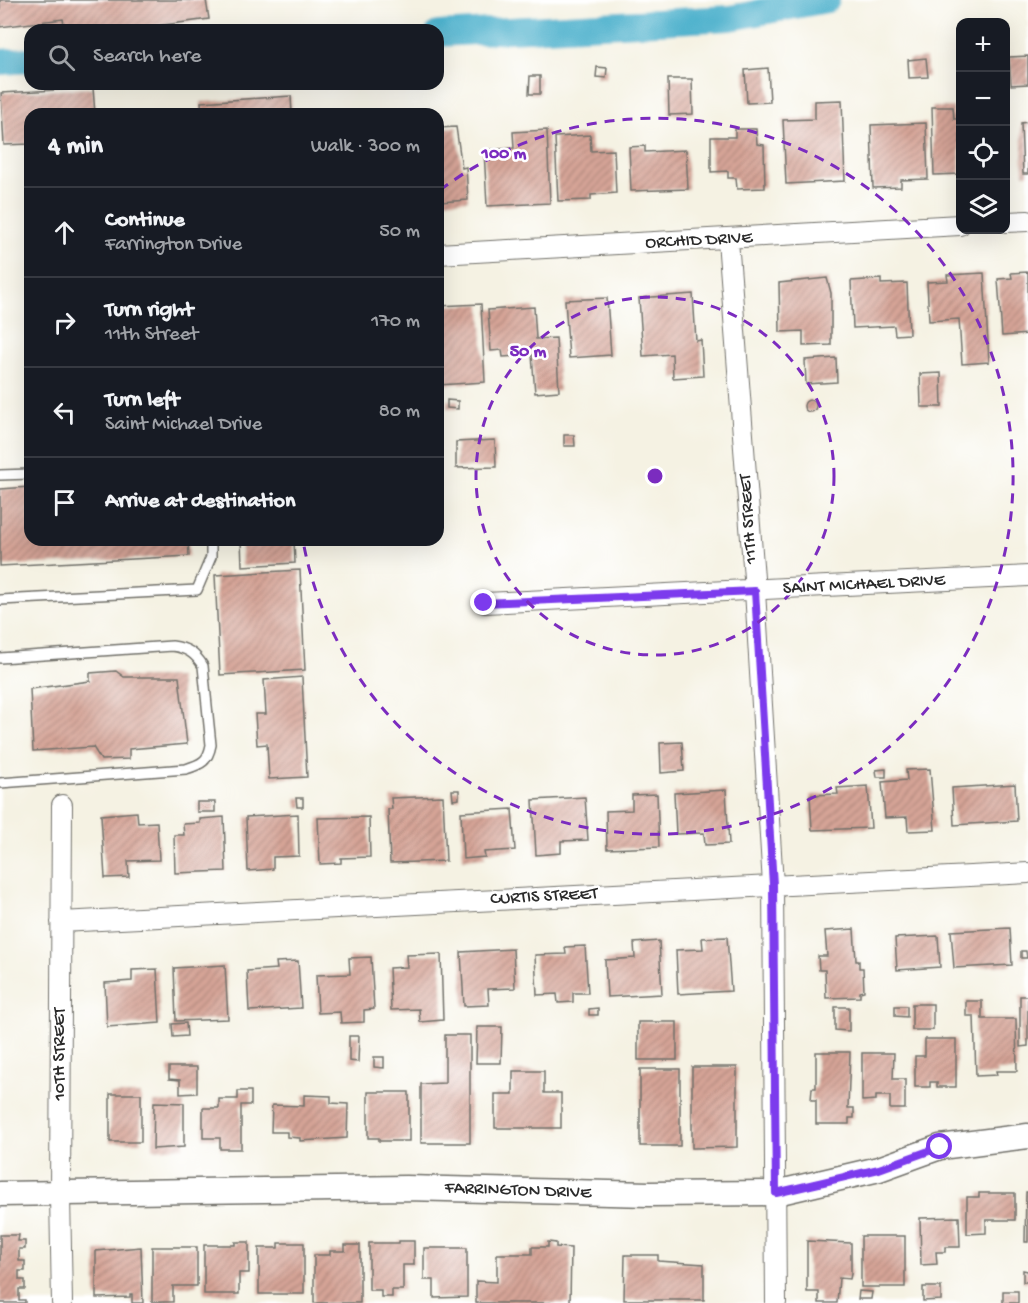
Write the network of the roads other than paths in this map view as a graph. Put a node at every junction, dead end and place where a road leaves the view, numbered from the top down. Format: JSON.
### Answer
{"nodes":[{"id":1,"x":1028,"y":220,"type":"edge"},
{"id":2,"x":1010,"y":222,"type":"edge"},
{"id":3,"x":956,"y":225,"type":"edge"},
{"id":4,"x":728,"y":240,"type":"junction"},
{"id":5,"x":444,"y":254,"type":"edge"},
{"id":6,"x":24,"y":474,"type":"edge"},
{"id":7,"x":0,"y":475,"type":"edge"},
{"id":8,"x":211,"y":546,"type":"edge"},
{"id":9,"x":1028,"y":576,"type":"edge"},
{"id":10,"x":755,"y":591,"type":"junction"},
{"id":11,"x":0,"y":600,"type":"edge"},
{"id":12,"x":484,"y":603,"type":"dead end"},
{"id":13,"x":0,"y":658,"type":"edge"},
{"id":14,"x":0,"y":783,"type":"edge"},
{"id":15,"x":62,"y":805,"type":"dead end"},
{"id":16,"x":1028,"y":873,"type":"edge"},
{"id":17,"x":773,"y":885,"type":"junction"},
{"id":18,"x":61,"y":922,"type":"junction"},
{"id":19,"x":1028,"y":1136,"type":"edge"},
{"id":20,"x":776,"y":1193,"type":"junction"},
{"id":21,"x":0,"y":1194,"type":"edge"},
{"id":22,"x":60,"y":1195,"type":"junction"},
{"id":23,"x":62,"y":1303,"type":"edge"},
{"id":24,"x":776,"y":1303,"type":"edge"}],
"edges":[{"from":1,"to":2,"type":"street"},
{"from":3,"to":4,"type":"street","name":"ORCHID DRIVE"},
{"from":4,"to":5,"type":"street","name":"ORCHID DRIVE"},
{"from":4,"to":10,"type":"street","name":"11TH STREET"},
{"from":6,"to":7,"type":"lane"},
{"from":8,"to":11,"type":"lane"},
{"from":9,"to":10,"type":"street","name":"SAINT MICHAEL DRIVE"},
{"from":10,"to":12,"type":"street","name":"SAINT MICHAEL DRIVE"},
{"from":10,"to":17,"type":"street","name":"11TH STREET"},
{"from":13,"to":14,"type":"lane"},
{"from":15,"to":18,"type":"street","name":"10TH STREET"},
{"from":16,"to":17,"type":"street","name":"CURTIS STREET"},
{"from":17,"to":18,"type":"street","name":"CURTIS STREET"},
{"from":17,"to":20,"type":"street","name":"11TH STREET"},
{"from":18,"to":22,"type":"street","name":"10TH STREET"},
{"from":19,"to":20,"type":"street","name":"FARRINGTON DRIVE"},
{"from":20,"to":22,"type":"street","name":"FARRINGTON DRIVE"},
{"from":20,"to":24,"type":"street","name":"11TH STREET"},
{"from":21,"to":22,"type":"street","name":"FARRINGTON DRIVE"},
{"from":22,"to":23,"type":"street","name":"10TH STREET"}]}
